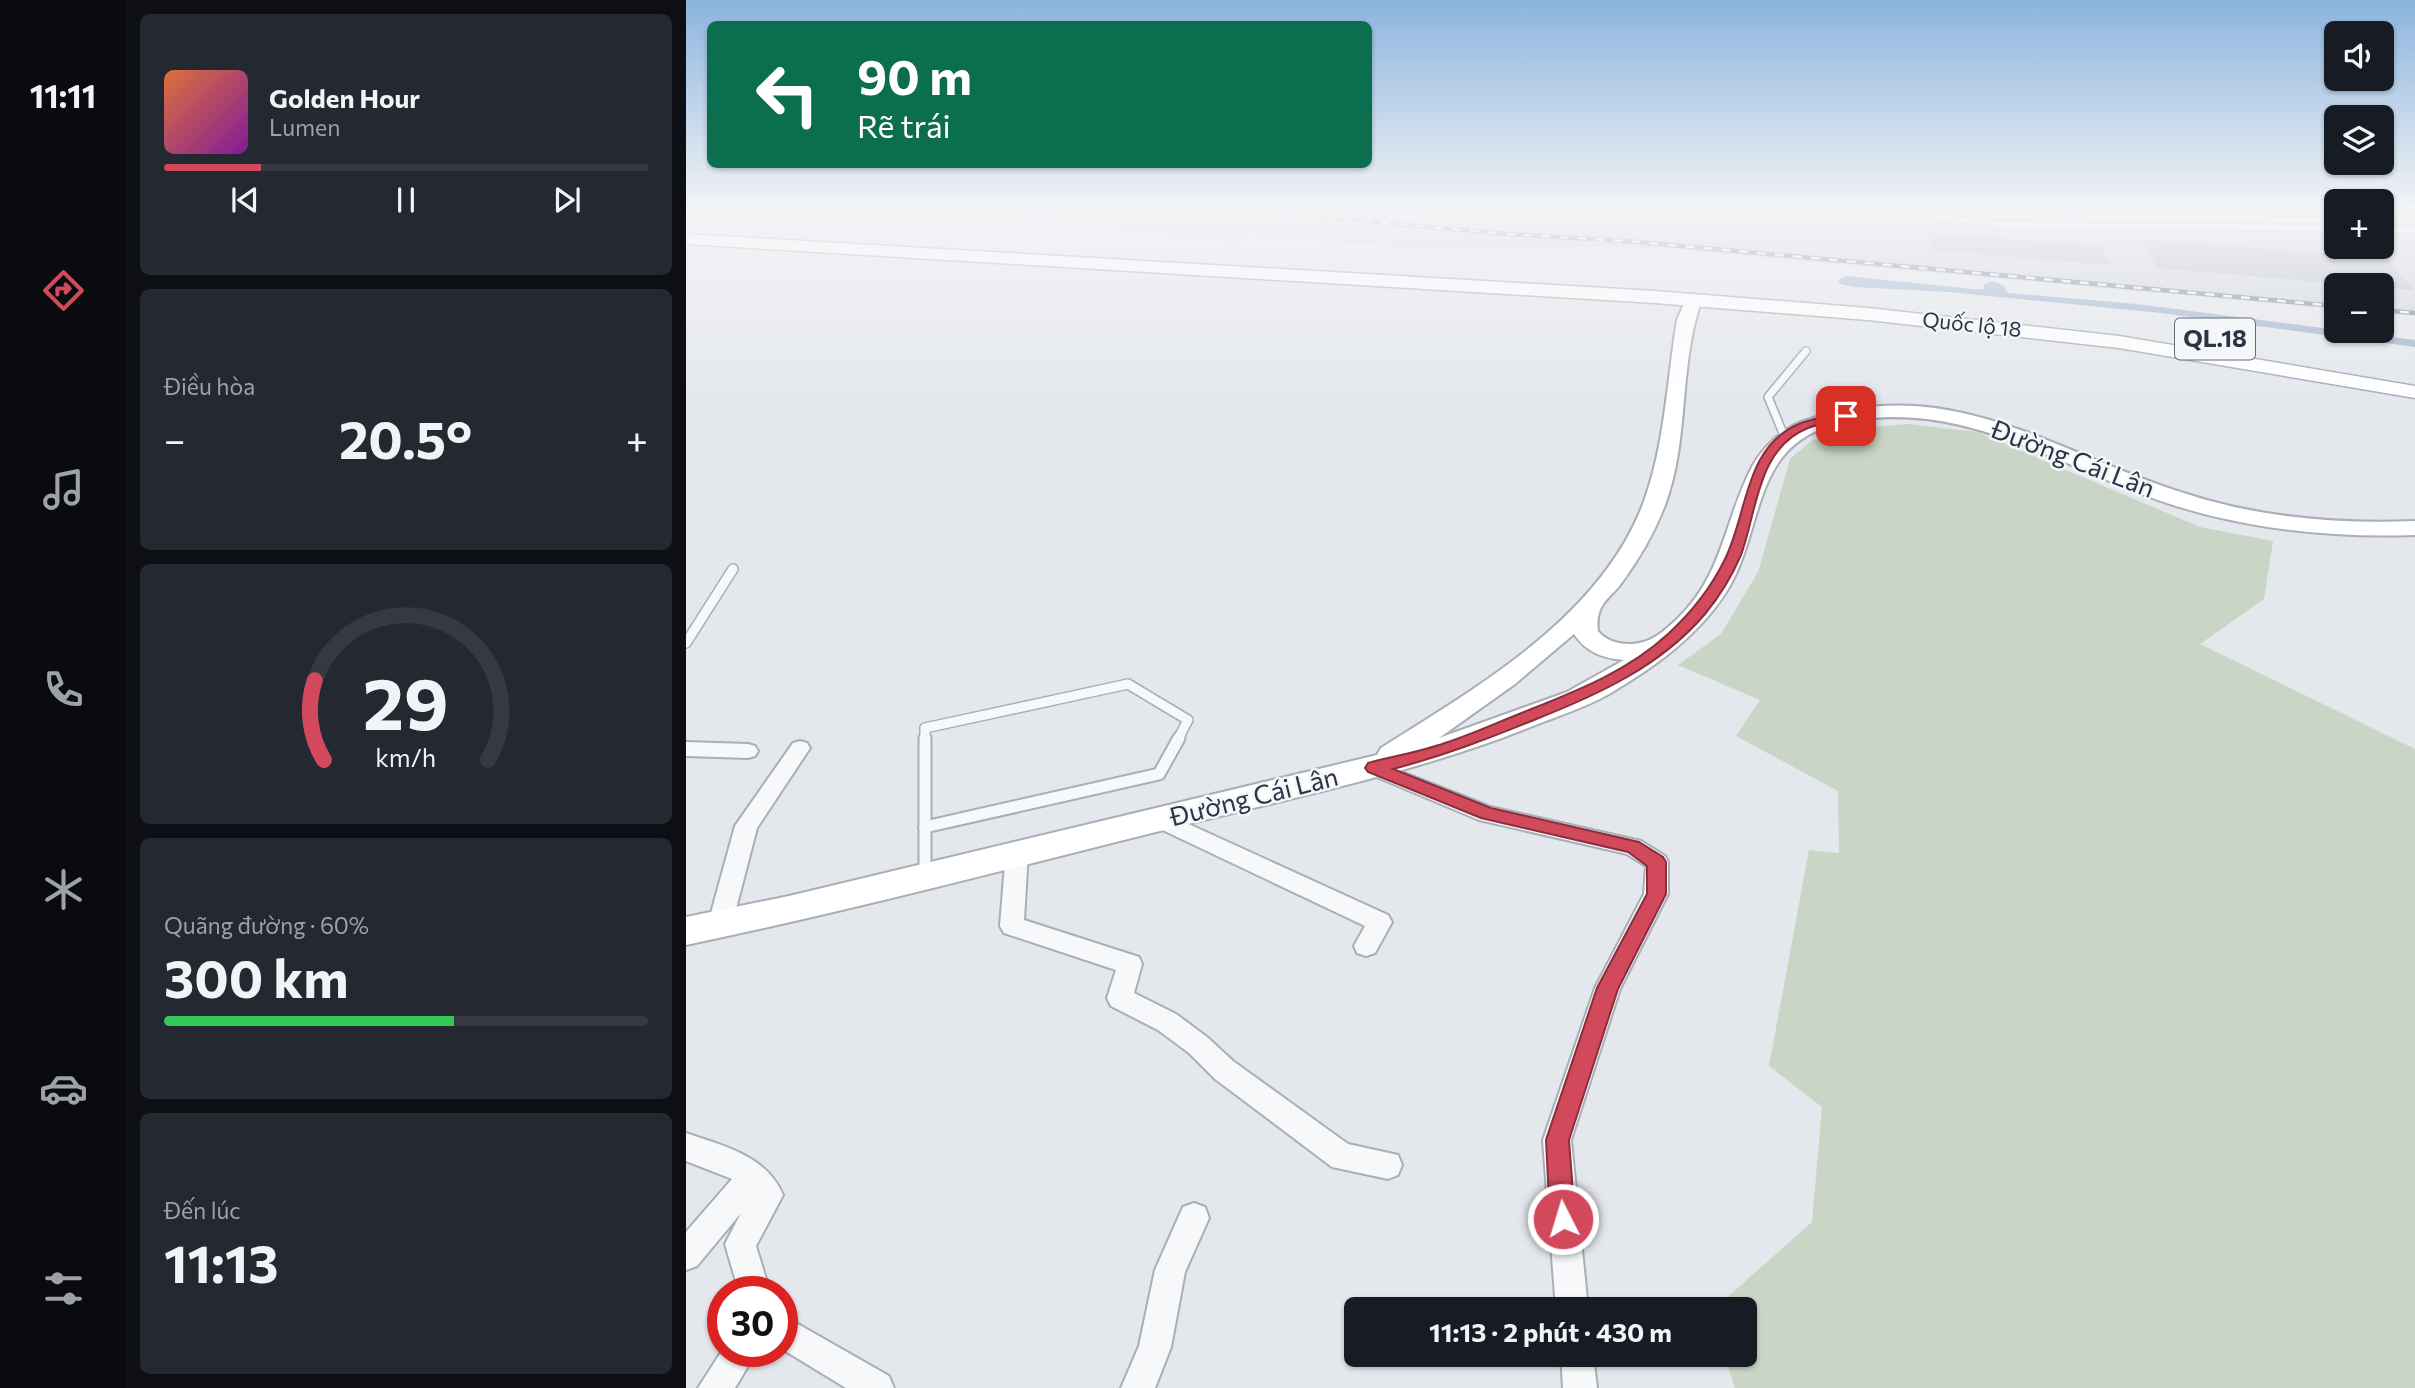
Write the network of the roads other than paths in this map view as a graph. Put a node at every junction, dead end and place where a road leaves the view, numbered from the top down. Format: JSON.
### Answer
{"nodes":[{"id":1,"x":1357,"y":273,"type":"edge"},
{"id":2,"x":1699,"y":290,"type":"junction"},
{"id":3,"x":2015,"y":310,"type":"dead end"},
{"id":4,"x":2261,"y":346,"type":"dead end"},
{"id":5,"x":1806,"y":351,"type":"dead end"},
{"id":6,"x":2415,"y":393,"type":"edge"},
{"id":7,"x":1785,"y":438,"type":"junction"},
{"id":8,"x":2415,"y":528,"type":"edge"},
{"id":9,"x":733,"y":569,"type":"dead end"},
{"id":10,"x":1589,"y":604,"type":"junction"},
{"id":11,"x":1671,"y":640,"type":"junction"},
{"id":12,"x":686,"y":643,"type":"edge"},
{"id":13,"x":800,"y":748,"type":"dead end"},
{"id":14,"x":686,"y":749,"type":"edge"},
{"id":15,"x":748,"y":751,"type":"dead end"},
{"id":16,"x":1374,"y":768,"type":"junction"},
{"id":17,"x":1160,"y":819,"type":"junction"},
{"id":18,"x":925,"y":827,"type":"junction"},
{"id":19,"x":1017,"y":852,"type":"junction"},
{"id":20,"x":925,"y":876,"type":"junction"},
{"id":21,"x":720,"y":924,"type":"junction"},
{"id":22,"x":686,"y":931,"type":"edge"},
{"id":23,"x":1366,"y":946,"type":"dead end"},
{"id":24,"x":686,"y":1147,"type":"edge"},
{"id":25,"x":1388,"y":1165,"type":"dead end"},
{"id":26,"x":752,"y":1178,"type":"junction"},
{"id":27,"x":1194,"y":1218,"type":"dead end"},
{"id":28,"x":686,"y":1255,"type":"edge"},
{"id":29,"x":750,"y":1276,"type":"edge"},
{"id":30,"x":1571,"y":1297,"type":"edge"},
{"id":31,"x":798,"y":1341,"type":"edge"},
{"id":32,"x":730,"y":1367,"type":"edge"},
{"id":33,"x":1578,"y":1367,"type":"edge"},
{"id":34,"x":715,"y":1388,"type":"edge"},
{"id":35,"x":877,"y":1388,"type":"edge"},
{"id":36,"x":1138,"y":1388,"type":"edge"},
{"id":37,"x":1580,"y":1388,"type":"edge"}],
"edges":[{"from":1,"to":2,"type":"main road","name":"Quốc lộ 18","number":"QL.18"},
{"from":2,"to":6,"type":"main road","name":"Quốc lộ 18","number":"QL.18"},
{"from":2,"to":10,"type":"main road"},
{"from":3,"to":4,"type":"main road","name":"Quốc lộ 18","number":"QL.18"},
{"from":5,"to":7,"type":"lane"},
{"from":7,"to":8,"type":"main road","name":"Đường Cái Lân"},
{"from":7,"to":11,"type":"main road","name":"Đường Cái Lân"},
{"from":9,"to":12,"type":"lane"},
{"from":10,"to":11,"type":"main road"},
{"from":10,"to":16,"type":"main road"},
{"from":11,"to":16,"type":"main road","name":"Đường Cái Lân"},
{"from":13,"to":21,"type":"street"},
{"from":14,"to":15,"type":"street"},
{"from":16,"to":17,"type":"main road","name":"Đường Cái Lân"},
{"from":16,"to":30,"type":"street"},
{"from":17,"to":19,"type":"main road","name":"Đường Cái Lân"},
{"from":17,"to":23,"type":"street"},
{"from":18,"to":18,"type":"lane"},
{"from":18,"to":20,"type":"lane"},
{"from":19,"to":20,"type":"main road","name":"Đường Cái Lân"},
{"from":19,"to":25,"type":"street"},
{"from":20,"to":21,"type":"main road","name":"Đường Cái Lân"},
{"from":21,"to":22,"type":"main road","name":"Đường Cái Lân"},
{"from":24,"to":26,"type":"street"},
{"from":26,"to":28,"type":"street"},
{"from":26,"to":29,"type":"street"},
{"from":27,"to":36,"type":"street"},
{"from":31,"to":35,"type":"street"},
{"from":32,"to":34,"type":"street"},
{"from":33,"to":37,"type":"street"}]}
